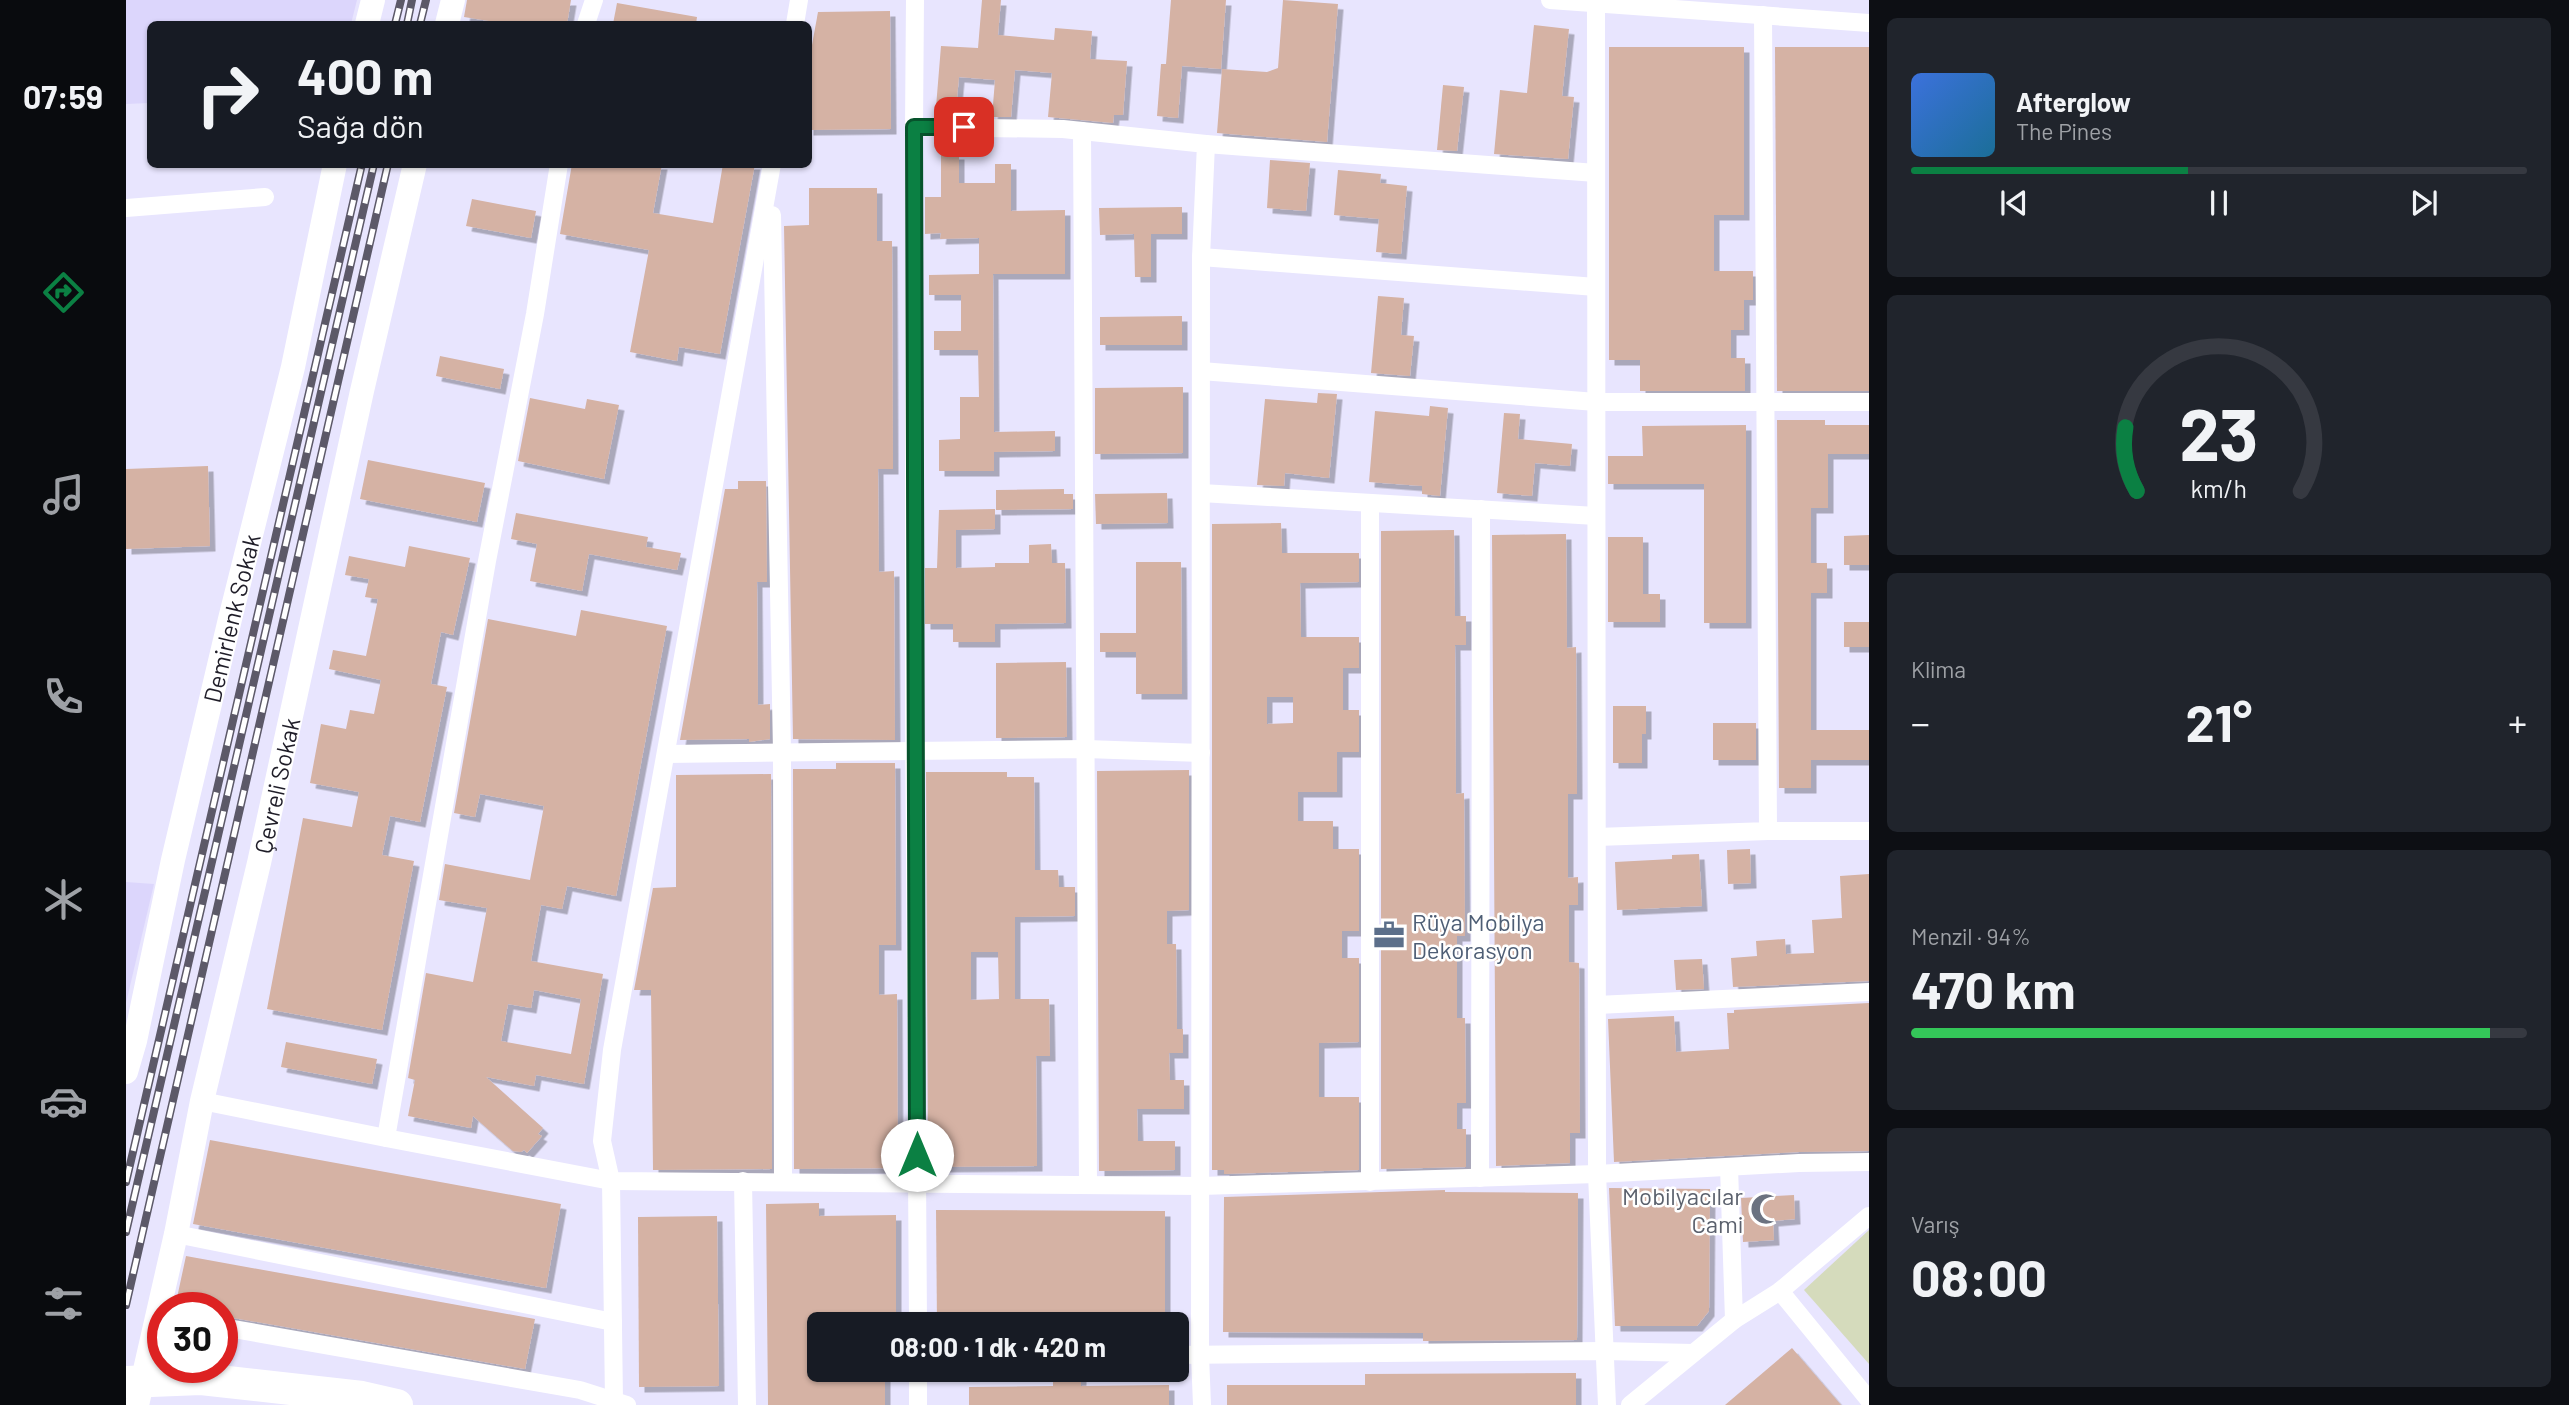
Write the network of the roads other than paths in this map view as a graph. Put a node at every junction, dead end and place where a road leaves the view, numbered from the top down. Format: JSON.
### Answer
{"nodes":[{"id":1,"x":373,"y":0,"type":"edge"},
{"id":2,"x":453,"y":0,"type":"edge"},
{"id":3,"x":594,"y":0,"type":"edge"},
{"id":4,"x":799,"y":0,"type":"edge"},
{"id":5,"x":915,"y":0,"type":"edge"},
{"id":6,"x":1550,"y":0,"type":"edge"},
{"id":7,"x":1596,"y":2,"type":"edge"},
{"id":8,"x":1763,"y":16,"type":"junction"},
{"id":9,"x":368,"y":21,"type":"edge"},
{"id":10,"x":448,"y":21,"type":"edge"},
{"id":11,"x":587,"y":21,"type":"edge"},
{"id":12,"x":796,"y":21,"type":"edge"},
{"id":13,"x":1869,"y":23,"type":"edge"},
{"id":14,"x":914,"y":127,"type":"junction"},
{"id":15,"x":1082,"y":131,"type":"junction"},
{"id":16,"x":1206,"y":144,"type":"junction"},
{"id":17,"x":334,"y":168,"type":"edge"},
{"id":18,"x":414,"y":168,"type":"edge"},
{"id":19,"x":558,"y":168,"type":"edge"},
{"id":20,"x":771,"y":168,"type":"edge"},
{"id":21,"x":771,"y":168,"type":"edge"},
{"id":22,"x":1596,"y":173,"type":"junction"},
{"id":23,"x":265,"y":197,"type":"dead end"},
{"id":24,"x":126,"y":208,"type":"edge"},
{"id":25,"x":1201,"y":257,"type":"junction"},
{"id":26,"x":1596,"y":287,"type":"junction"},
{"id":27,"x":1201,"y":371,"type":"junction"},
{"id":28,"x":1596,"y":402,"type":"junction"},
{"id":29,"x":1767,"y":402,"type":"junction"},
{"id":30,"x":1869,"y":402,"type":"edge"},
{"id":31,"x":1201,"y":493,"type":"junction"},
{"id":32,"x":1370,"y":505,"type":"junction"},
{"id":33,"x":1481,"y":509,"type":"junction"},
{"id":34,"x":1596,"y":516,"type":"junction"},
{"id":35,"x":1086,"y":749,"type":"junction"},
{"id":36,"x":914,"y":750,"type":"junction"},
{"id":37,"x":782,"y":752,"type":"junction"},
{"id":38,"x":1201,"y":753,"type":"junction"},
{"id":39,"x":666,"y":754,"type":"junction"},
{"id":40,"x":1768,"y":831,"type":"junction"},
{"id":41,"x":1869,"y":831,"type":"edge"},
{"id":42,"x":1597,"y":837,"type":"junction"},
{"id":43,"x":1869,"y":992,"type":"edge"},
{"id":44,"x":1597,"y":1005,"type":"junction"},
{"id":45,"x":126,"y":1072,"type":"edge"},
{"id":46,"x":202,"y":1101,"type":"junction"},
{"id":47,"x":386,"y":1138,"type":"junction"},
{"id":48,"x":1869,"y":1162,"type":"edge"},
{"id":49,"x":1729,"y":1167,"type":"junction"},
{"id":50,"x":1597,"y":1174,"type":"junction"},
{"id":51,"x":1480,"y":1178,"type":"junction"},
{"id":52,"x":611,"y":1181,"type":"junction"},
{"id":53,"x":743,"y":1181,"type":"junction"},
{"id":54,"x":783,"y":1181,"type":"junction"},
{"id":55,"x":917,"y":1182,"type":"junction"},
{"id":56,"x":1370,"y":1182,"type":"junction"},
{"id":57,"x":1088,"y":1185,"type":"junction"},
{"id":58,"x":1201,"y":1186,"type":"junction"},
{"id":59,"x":1869,"y":1216,"type":"edge"},
{"id":60,"x":176,"y":1234,"type":"junction"},
{"id":61,"x":1780,"y":1291,"type":"junction"},
{"id":62,"x":164,"y":1292,"type":"edge"},
{"id":63,"x":918,"y":1312,"type":"edge"},
{"id":64,"x":1734,"y":1320,"type":"junction"},
{"id":65,"x":613,"y":1322,"type":"junction"},
{"id":66,"x":238,"y":1330,"type":"edge"},
{"id":67,"x":1604,"y":1351,"type":"junction"},
{"id":68,"x":1693,"y":1353,"type":"junction"},
{"id":69,"x":1189,"y":1355,"type":"edge"},
{"id":70,"x":1200,"y":1355,"type":"junction"},
{"id":71,"x":147,"y":1365,"type":"edge"},
{"id":72,"x":126,"y":1382,"type":"edge"},
{"id":73,"x":918,"y":1382,"type":"edge"},
{"id":74,"x":1869,"y":1400,"type":"edge"},
{"id":75,"x":621,"y":1403,"type":"edge"},
{"id":76,"x":137,"y":1405,"type":"edge"},
{"id":77,"x":397,"y":1405,"type":"edge"},
{"id":78,"x":747,"y":1405,"type":"edge"},
{"id":79,"x":918,"y":1405,"type":"edge"},
{"id":80,"x":1202,"y":1405,"type":"edge"},
{"id":81,"x":1607,"y":1405,"type":"edge"},
{"id":82,"x":1630,"y":1405,"type":"edge"}],
"edges":[{"from":1,"to":9,"type":"street"},
{"from":2,"to":10,"type":"street"},
{"from":3,"to":11,"type":"street"},
{"from":4,"to":12,"type":"street"},
{"from":5,"to":14,"type":"street"},
{"from":6,"to":7,"type":"street"},
{"from":7,"to":8,"type":"street"},
{"from":7,"to":22,"type":"street"},
{"from":8,"to":13,"type":"street"},
{"from":8,"to":29,"type":"street"},
{"from":14,"to":15,"type":"street"},
{"from":14,"to":36,"type":"street"},
{"from":15,"to":16,"type":"street"},
{"from":15,"to":35,"type":"street"},
{"from":16,"to":22,"type":"street"},
{"from":16,"to":25,"type":"street"},
{"from":17,"to":45,"type":"street","name":"Demirlenk Sokak"},
{"from":18,"to":46,"type":"street","name":"Çevreli Sokak"},
{"from":19,"to":47,"type":"street"},
{"from":20,"to":37,"type":"street"},
{"from":21,"to":39,"type":"street"},
{"from":22,"to":26,"type":"street"},
{"from":23,"to":24,"type":"street"},
{"from":25,"to":26,"type":"street"},
{"from":25,"to":27,"type":"street"},
{"from":26,"to":28,"type":"street"},
{"from":27,"to":28,"type":"street"},
{"from":27,"to":31,"type":"street"},
{"from":28,"to":29,"type":"street"},
{"from":28,"to":34,"type":"street"},
{"from":29,"to":30,"type":"street"},
{"from":29,"to":40,"type":"street"},
{"from":31,"to":32,"type":"street"},
{"from":31,"to":38,"type":"street"},
{"from":32,"to":33,"type":"street"},
{"from":32,"to":56,"type":"street"},
{"from":33,"to":34,"type":"street"},
{"from":33,"to":51,"type":"street"},
{"from":34,"to":42,"type":"street"},
{"from":35,"to":36,"type":"street"},
{"from":35,"to":38,"type":"street"},
{"from":35,"to":57,"type":"street"},
{"from":36,"to":37,"type":"street"},
{"from":36,"to":55,"type":"street"},
{"from":37,"to":39,"type":"street"},
{"from":37,"to":54,"type":"street"},
{"from":38,"to":58,"type":"street"},
{"from":39,"to":52,"type":"street"},
{"from":40,"to":41,"type":"street"},
{"from":40,"to":42,"type":"street"},
{"from":42,"to":44,"type":"street"},
{"from":43,"to":44,"type":"street"},
{"from":44,"to":50,"type":"street"},
{"from":46,"to":47,"type":"street"},
{"from":46,"to":60,"type":"street","name":"Çevreli Sokak"},
{"from":47,"to":52,"type":"street"},
{"from":48,"to":49,"type":"street"},
{"from":49,"to":50,"type":"street"},
{"from":49,"to":64,"type":"street"},
{"from":50,"to":51,"type":"street"},
{"from":50,"to":67,"type":"street"},
{"from":51,"to":56,"type":"street"},
{"from":52,"to":53,"type":"street"},
{"from":52,"to":65,"type":"street"},
{"from":53,"to":54,"type":"street"},
{"from":53,"to":78,"type":"street"},
{"from":54,"to":55,"type":"street"},
{"from":55,"to":57,"type":"street"},
{"from":55,"to":63,"type":"street"},
{"from":56,"to":58,"type":"street"},
{"from":57,"to":58,"type":"street"},
{"from":58,"to":70,"type":"street"},
{"from":59,"to":61,"type":"street"},
{"from":60,"to":62,"type":"street","name":"Çevreli Sokak"},
{"from":60,"to":65,"type":"street"},
{"from":61,"to":64,"type":"street"},
{"from":61,"to":74,"type":"street"},
{"from":64,"to":68,"type":"street"},
{"from":65,"to":75,"type":"street"},
{"from":66,"to":75,"type":"street"},
{"from":67,"to":68,"type":"street"},
{"from":67,"to":70,"type":"street"},
{"from":67,"to":81,"type":"street"},
{"from":68,"to":82,"type":"street"},
{"from":69,"to":70,"type":"street"},
{"from":70,"to":80,"type":"street"},
{"from":71,"to":76,"type":"street","name":"Çevreli Sokak"},
{"from":72,"to":77,"type":"highway"},
{"from":73,"to":79,"type":"street"}]}
